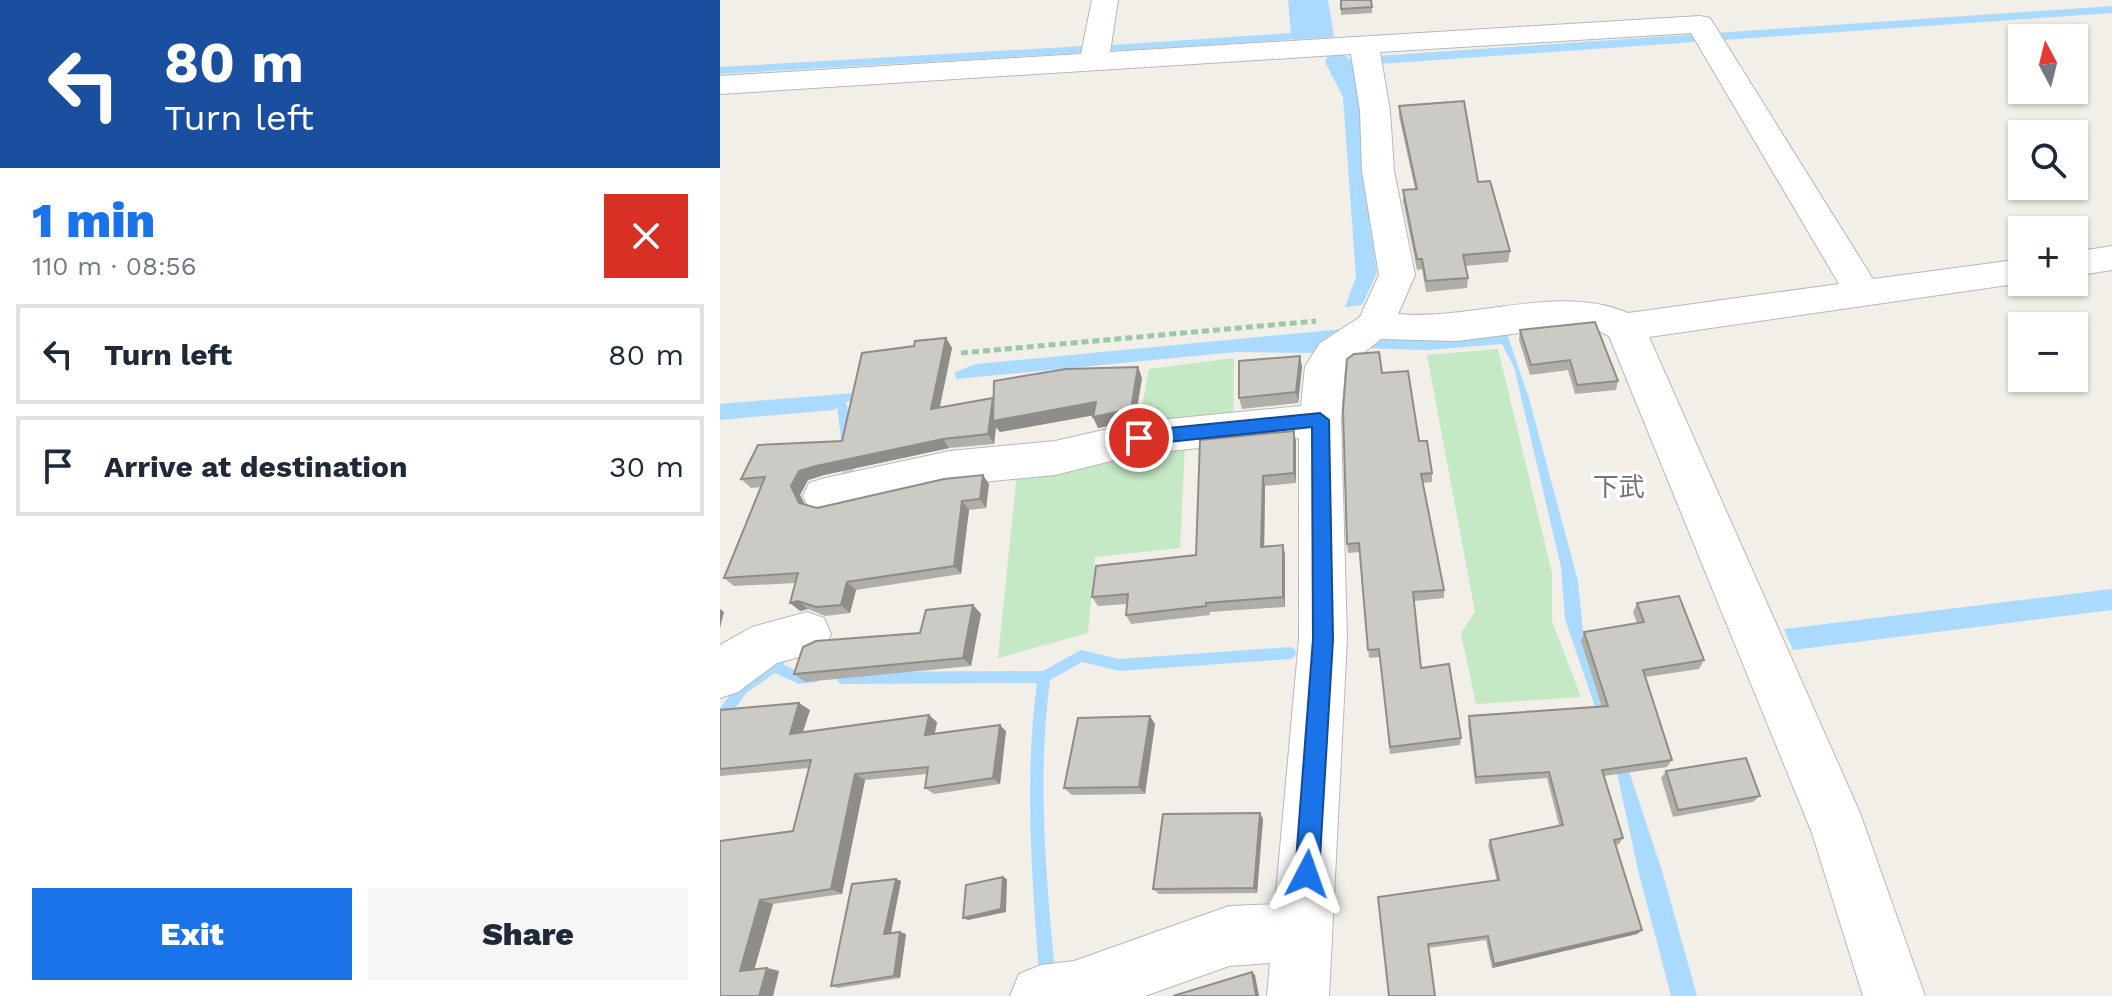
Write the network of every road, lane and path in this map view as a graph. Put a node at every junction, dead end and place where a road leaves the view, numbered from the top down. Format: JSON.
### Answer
{"nodes":[{"id":1,"x":1105,"y":0,"type":"edge"},
{"id":2,"x":1703,"y":24,"type":"edge"},
{"id":3,"x":1364,"y":45,"type":"junction"},
{"id":4,"x":1094,"y":63,"type":"junction"},
{"id":5,"x":720,"y":85,"type":"edge"},
{"id":6,"x":2112,"y":258,"type":"edge"},
{"id":7,"x":2088,"y":262,"type":"edge"},
{"id":8,"x":2008,"y":273,"type":"edge"},
{"id":9,"x":1863,"y":294,"type":"junction"},
{"id":10,"x":1375,"y":325,"type":"junction"},
{"id":11,"x":1625,"y":327,"type":"junction"},
{"id":12,"x":961,"y":353,"type":"dead end"},
{"id":13,"x":1320,"y":420,"type":"junction"},
{"id":14,"x":825,"y":496,"type":"dead end"},
{"id":15,"x":807,"y":634,"type":"dead end"},
{"id":16,"x":720,"y":675,"type":"edge"},
{"id":17,"x":1303,"y":932,"type":"junction"},
{"id":18,"x":1041,"y":996,"type":"edge"},
{"id":19,"x":1298,"y":996,"type":"edge"},
{"id":20,"x":1894,"y":996,"type":"edge"}],
"edges":[{"from":1,"to":4,"type":"street"},
{"from":2,"to":3,"type":"street"},
{"from":2,"to":9,"type":"street"},
{"from":3,"to":4,"type":"street"},
{"from":3,"to":10,"type":"street"},
{"from":4,"to":5,"type":"street"},
{"from":6,"to":7,"type":"street"},
{"from":8,"to":9,"type":"street"},
{"from":9,"to":11,"type":"street"},
{"from":10,"to":11,"type":"street"},
{"from":10,"to":12,"type":"path"},
{"from":10,"to":13,"type":"street"},
{"from":11,"to":20,"type":"street"},
{"from":13,"to":14,"type":"street"},
{"from":13,"to":17,"type":"street"},
{"from":15,"to":16,"type":"street"},
{"from":17,"to":18,"type":"street"},
{"from":17,"to":19,"type":"street"}]}
